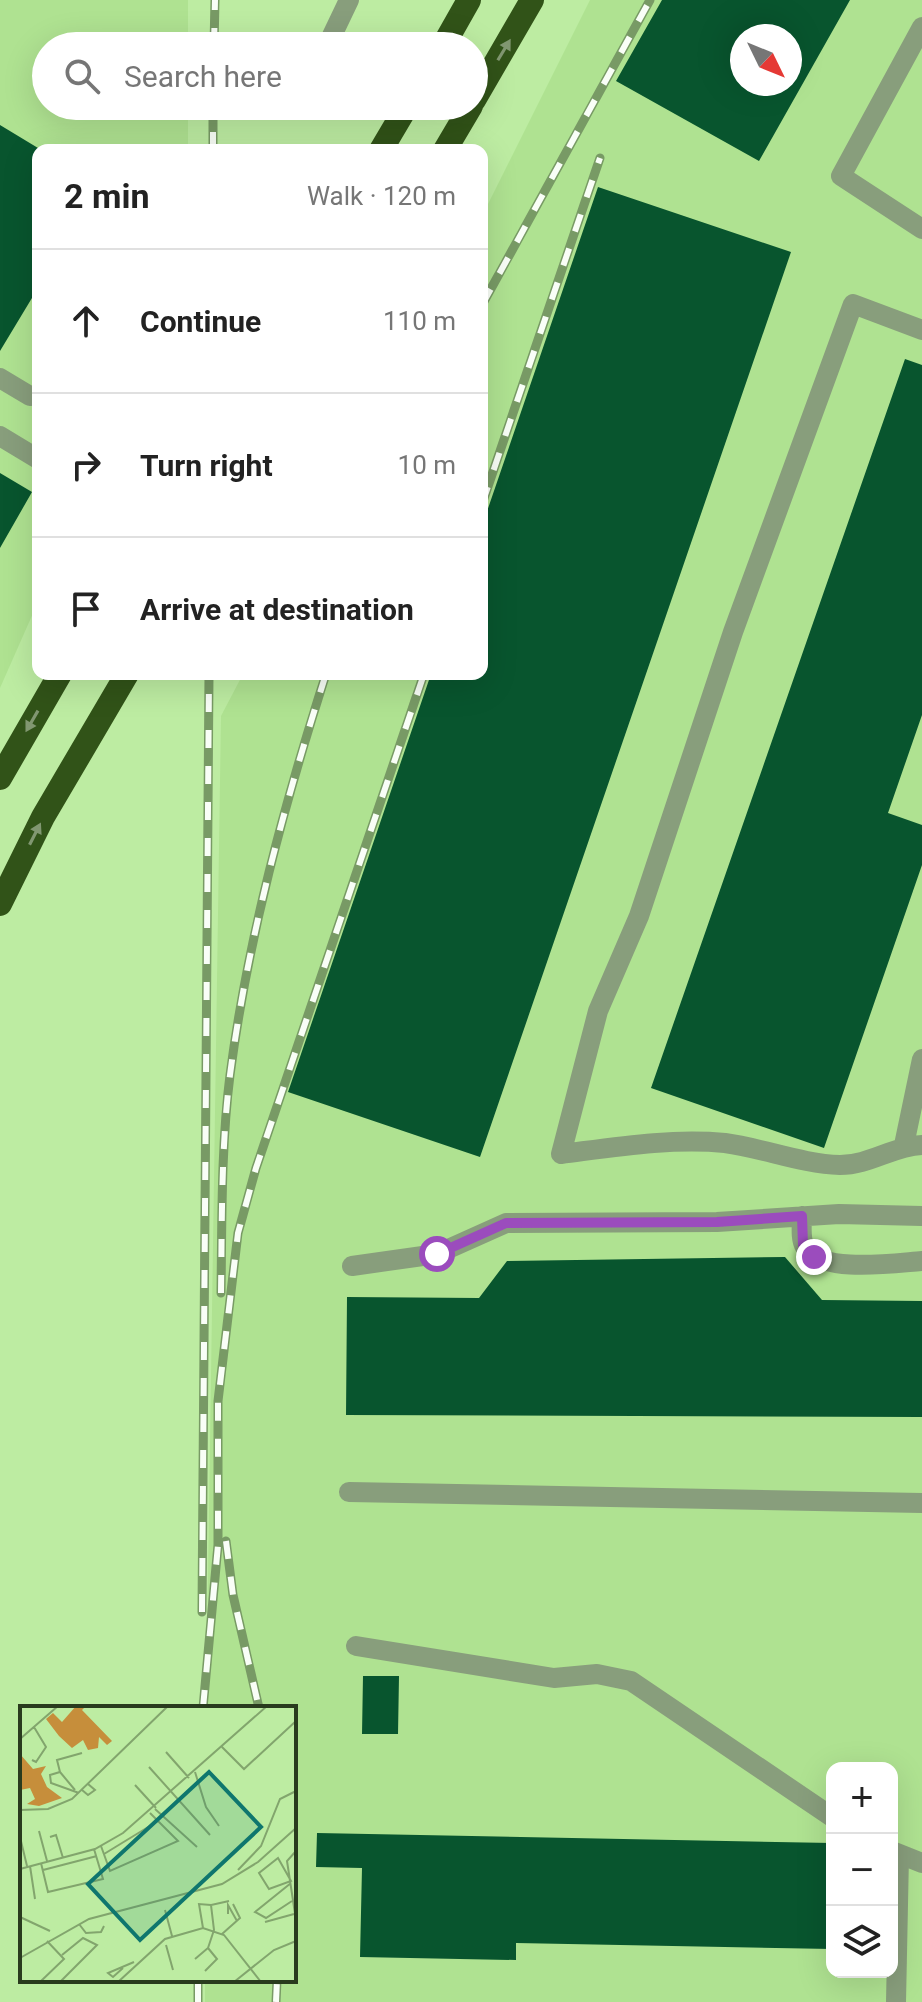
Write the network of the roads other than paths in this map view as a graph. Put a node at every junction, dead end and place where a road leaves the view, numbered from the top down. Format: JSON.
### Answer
{"nodes":[{"id":1,"x":349,"y":0,"type":"edge"},
{"id":2,"x":469,"y":0,"type":"edge"},
{"id":3,"x":532,"y":0,"type":"edge"},
{"id":4,"x":922,"y":27,"type":"edge"},
{"id":5,"x":334,"y":32,"type":"edge"},
{"id":6,"x":451,"y":32,"type":"edge"},
{"id":7,"x":488,"y":76,"type":"edge"},
{"id":8,"x":399,"y":120,"type":"edge"},
{"id":9,"x":463,"y":120,"type":"edge"},
{"id":10,"x":385,"y":144,"type":"edge"},
{"id":11,"x":449,"y":144,"type":"edge"},
{"id":12,"x":922,"y":229,"type":"edge"},
{"id":13,"x":922,"y":330,"type":"edge"},
{"id":14,"x":0,"y":378,"type":"edge"},
{"id":15,"x":30,"y":396,"type":"dead end"},
{"id":16,"x":0,"y":436,"type":"edge"},
{"id":17,"x":32,"y":455,"type":"edge"},
{"id":18,"x":57,"y":680,"type":"edge"},
{"id":19,"x":123,"y":680,"type":"edge"},
{"id":20,"x":0,"y":778,"type":"edge"},
{"id":21,"x":0,"y":904,"type":"edge"},
{"id":22,"x":922,"y":1059,"type":"edge"},
{"id":23,"x":913,"y":1145,"type":"edge"},
{"id":24,"x":802,"y":1216,"type":"junction"},
{"id":25,"x":922,"y":1216,"type":"edge"},
{"id":26,"x":922,"y":1261,"type":"edge"},
{"id":27,"x":352,"y":1266,"type":"dead end"},
{"id":28,"x":349,"y":1492,"type":"dead end"},
{"id":29,"x":922,"y":1503,"type":"edge"},
{"id":30,"x":356,"y":1646,"type":"dead end"},
{"id":31,"x":826,"y":1813,"type":"edge"},
{"id":32,"x":898,"y":1855,"type":"edge"},
{"id":33,"x":922,"y":1863,"type":"edge"},
{"id":34,"x":896,"y":1906,"type":"edge"},
{"id":35,"x":896,"y":2002,"type":"edge"}],
"edges":[{"from":1,"to":5,"type":"lane"},
{"from":2,"to":6,"type":"highway"},
{"from":7,"to":3,"type":"highway","one_way":true},
{"from":4,"to":12,"type":"lane"},
{"from":8,"to":10,"type":"highway"},
{"from":9,"to":11,"type":"highway"},
{"from":13,"to":23,"type":"lane"},
{"from":14,"to":15,"type":"lane"},
{"from":16,"to":17,"type":"lane"},
{"from":18,"to":20,"type":"highway","one_way":true},
{"from":21,"to":19,"type":"highway","one_way":true},
{"from":22,"to":23,"type":"lane"},
{"from":24,"to":25,"type":"lane"},
{"from":24,"to":26,"type":"lane"},
{"from":24,"to":27,"type":"lane"},
{"from":28,"to":29,"type":"lane"},
{"from":30,"to":31,"type":"lane"},
{"from":32,"to":33,"type":"lane"},
{"from":34,"to":35,"type":"lane"}]}
